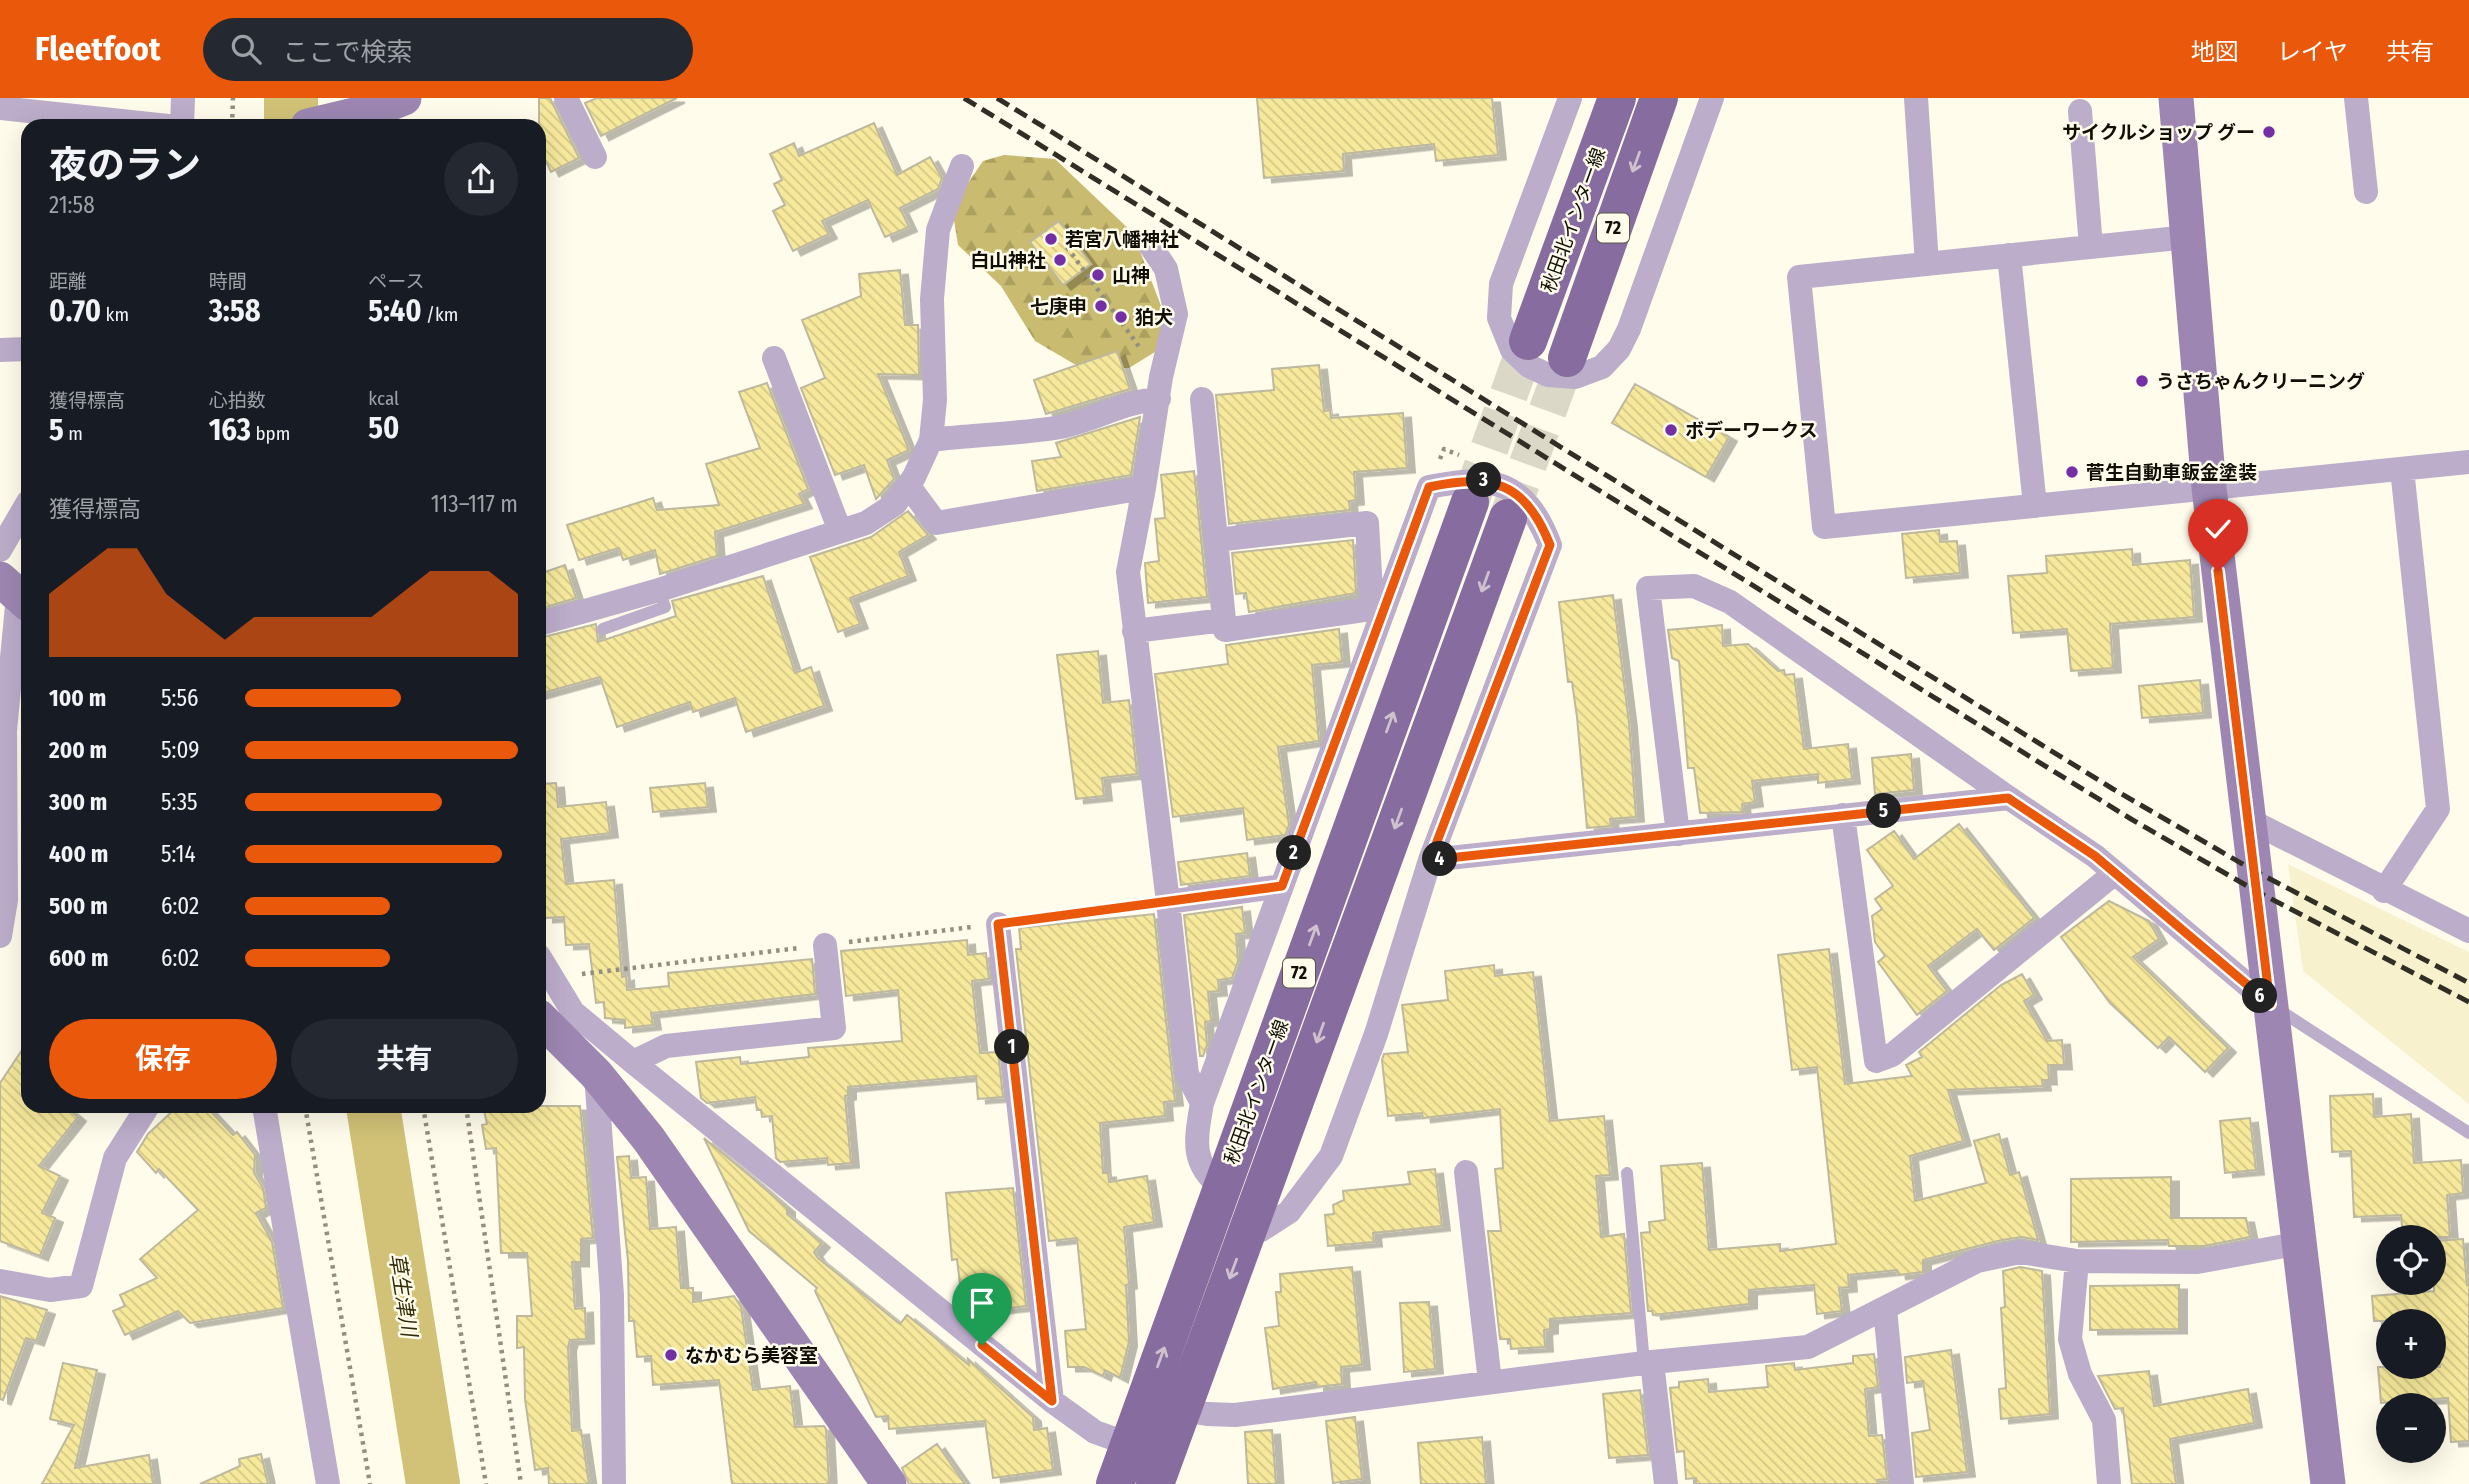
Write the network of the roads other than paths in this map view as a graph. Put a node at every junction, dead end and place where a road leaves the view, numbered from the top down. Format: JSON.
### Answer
{"nodes":[{"id":1,"x":183,"y":98,"type":"edge"},
{"id":2,"x":566,"y":98,"type":"edge"},
{"id":3,"x":1570,"y":98,"type":"edge"},
{"id":4,"x":1617,"y":98,"type":"edge"},
{"id":5,"x":1659,"y":98,"type":"edge"},
{"id":6,"x":1712,"y":98,"type":"edge"},
{"id":7,"x":1916,"y":98,"type":"edge"},
{"id":8,"x":2176,"y":98,"type":"edge"},
{"id":9,"x":2356,"y":98,"type":"edge"},
{"id":10,"x":25,"y":104,"type":"edge"},
{"id":11,"x":0,"y":108,"type":"edge"},
{"id":12,"x":390,"y":110,"type":"edge"},
{"id":13,"x":2080,"y":111,"type":"dead end"},
{"id":14,"x":122,"y":119,"type":"edge"},
{"id":15,"x":182,"y":119,"type":"edge"},
{"id":16,"x":344,"y":119,"type":"edge"},
{"id":17,"x":595,"y":157,"type":"dead end"},
{"id":18,"x":962,"y":166,"type":"dead end"},
{"id":19,"x":2366,"y":192,"type":"dead end"},
{"id":20,"x":2188,"y":237,"type":"junction"},
{"id":21,"x":1150,"y":245,"type":"dead end"},
{"id":22,"x":2091,"y":247,"type":"junction"},
{"id":23,"x":2008,"y":255,"type":"junction"},
{"id":24,"x":1927,"y":264,"type":"junction"},
{"id":25,"x":1528,"y":341,"type":"tunnel mouth"},
{"id":26,"x":21,"y":349,"type":"edge"},
{"id":27,"x":0,"y":350,"type":"edge"},
{"id":28,"x":774,"y":358,"type":"dead end"},
{"id":29,"x":1567,"y":358,"type":"tunnel mouth"},
{"id":30,"x":1160,"y":388,"type":"junction"},
{"id":31,"x":1202,"y":399,"type":"dead end"},
{"id":32,"x":931,"y":440,"type":"junction"},
{"id":33,"x":2469,"y":462,"type":"edge"},
{"id":34,"x":2402,"y":469,"type":"junction"},
{"id":35,"x":908,"y":485,"type":"junction"},
{"id":36,"x":1144,"y":488,"type":"junction"},
{"id":37,"x":2208,"y":488,"type":"junction"},
{"id":38,"x":1470,"y":502,"type":"tunnel mouth"},
{"id":39,"x":2035,"y":506,"type":"junction"},
{"id":40,"x":21,"y":514,"type":"edge"},
{"id":41,"x":1508,"y":518,"type":"tunnel mouth"},
{"id":42,"x":840,"y":531,"type":"junction"},
{"id":43,"x":1216,"y":540,"type":"junction"},
{"id":44,"x":0,"y":550,"type":"edge"},
{"id":45,"x":659,"y":590,"type":"junction"},
{"id":46,"x":15,"y":593,"type":"edge"},
{"id":47,"x":1379,"y":608,"type":"junction"},
{"id":48,"x":1224,"y":620,"type":"junction"},
{"id":49,"x":546,"y":622,"type":"edge"},
{"id":50,"x":603,"y":629,"type":"dead end"},
{"id":51,"x":1134,"y":631,"type":"junction"},
{"id":52,"x":2008,"y":798,"type":"junction"},
{"id":53,"x":1843,"y":815,"type":"junction"},
{"id":54,"x":2247,"y":819,"type":"junction"},
{"id":55,"x":1678,"y":834,"type":"junction"},
{"id":56,"x":1430,"y":860,"type":"junction"},
{"id":57,"x":2115,"y":873,"type":"junction"},
{"id":58,"x":1282,"y":886,"type":"junction"},
{"id":59,"x":2384,"y":891,"type":"junction"},
{"id":60,"x":1168,"y":902,"type":"junction"},
{"id":61,"x":998,"y":924,"type":"road end"},
{"id":62,"x":2469,"y":932,"type":"edge"},
{"id":63,"x":0,"y":936,"type":"edge"},
{"id":64,"x":825,"y":945,"type":"road end"},
{"id":65,"x":546,"y":969,"type":"edge"},
{"id":66,"x":2270,"y":1004,"type":"junction"},
{"id":67,"x":573,"y":1012,"type":"junction"},
{"id":68,"x":546,"y":1024,"type":"edge"},
{"id":69,"x":633,"y":1062,"type":"junction"},
{"id":70,"x":585,"y":1063,"type":"junction"},
{"id":71,"x":1202,"y":1103,"type":"junction"},
{"id":72,"x":144,"y":1113,"type":"edge"},
{"id":73,"x":265,"y":1113,"type":"edge"},
{"id":74,"x":2469,"y":1133,"type":"edge"},
{"id":75,"x":1466,"y":1172,"type":"dead end"},
{"id":76,"x":1627,"y":1173,"type":"dead end"},
{"id":77,"x":1221,"y":1186,"type":"junction"},
{"id":78,"x":1246,"y":1234,"type":"junction"},
{"id":79,"x":2301,"y":1243,"type":"junction"},
{"id":80,"x":2077,"y":1261,"type":"junction"},
{"id":81,"x":0,"y":1281,"type":"edge"},
{"id":82,"x":1885,"y":1309,"type":"junction"},
{"id":83,"x":1648,"y":1362,"type":"junction"},
{"id":84,"x":1490,"y":1382,"type":"junction"},
{"id":85,"x":1052,"y":1401,"type":"junction"},
{"id":86,"x":1145,"y":1401,"type":"junction"},
{"id":87,"x":1182,"y":1411,"type":"junction"},
{"id":88,"x":1129,"y":1444,"type":"junction"},
{"id":89,"x":1160,"y":1470,"type":"edge"},
{"id":90,"x":328,"y":1484,"type":"edge"},
{"id":91,"x":614,"y":1484,"type":"edge"},
{"id":92,"x":889,"y":1484,"type":"edge"},
{"id":93,"x":1115,"y":1484,"type":"edge"},
{"id":94,"x":1666,"y":1484,"type":"edge"},
{"id":95,"x":1902,"y":1484,"type":"edge"},
{"id":96,"x":2109,"y":1484,"type":"edge"},
{"id":97,"x":2328,"y":1484,"type":"edge"}],
"edges":[{"from":1,"to":15,"type":"street"},
{"from":2,"to":17,"type":"street"},
{"from":3,"to":6,"type":"street"},
{"from":4,"to":25,"type":"main road","name":"秋田北インター線","number":"72"},
{"from":5,"to":29,"type":"main road","name":"秋田北インター線","number":"72","one_way":true},
{"from":7,"to":24,"type":"street"},
{"from":8,"to":20,"type":"street"},
{"from":9,"to":19,"type":"street"},
{"from":10,"to":11,"type":"street"},
{"from":10,"to":14,"type":"street"},
{"from":12,"to":16,"type":"street","bridge":true},
{"from":13,"to":22,"type":"street"},
{"from":18,"to":32,"type":"street"},
{"from":20,"to":22,"type":"street"},
{"from":20,"to":37,"type":"street"},
{"from":21,"to":30,"type":"street"},
{"from":22,"to":23,"type":"street"},
{"from":23,"to":24,"type":"street"},
{"from":23,"to":39,"type":"street"},
{"from":24,"to":39,"type":"street"},
{"from":26,"to":27,"type":"street"},
{"from":28,"to":42,"type":"street"},
{"from":30,"to":32,"type":"street"},
{"from":30,"to":36,"type":"street"},
{"from":31,"to":43,"type":"street"},
{"from":32,"to":35,"type":"street"},
{"from":33,"to":34,"type":"street"},
{"from":34,"to":37,"type":"street"},
{"from":34,"to":59,"type":"street"},
{"from":35,"to":36,"type":"street"},
{"from":35,"to":42,"type":"street"},
{"from":36,"to":51,"type":"street"},
{"from":37,"to":39,"type":"street"},
{"from":37,"to":54,"type":"street"},
{"from":77,"to":38,"type":"main road","name":"秋田北インター線","number":"72","one_way":true},
{"from":40,"to":44,"type":"street"},
{"from":41,"to":78,"type":"main road","name":"秋田北インター線","number":"72","one_way":true},
{"from":42,"to":45,"type":"street"},
{"from":43,"to":47,"type":"street"},
{"from":43,"to":48,"type":"street"},
{"from":45,"to":49,"type":"street"},
{"from":45,"to":50,"type":"lane"},
{"from":46,"to":63,"type":"street"},
{"from":47,"to":48,"type":"street"},
{"from":47,"to":56,"type":"street"},
{"from":47,"to":58,"type":"street"},
{"from":48,"to":51,"type":"street"},
{"from":51,"to":60,"type":"street"},
{"from":52,"to":53,"type":"street"},
{"from":52,"to":55,"type":"street"},
{"from":52,"to":57,"type":"street"},
{"from":53,"to":55,"type":"street"},
{"from":53,"to":57,"type":"street"},
{"from":54,"to":59,"type":"street"},
{"from":54,"to":66,"type":"street"},
{"from":55,"to":56,"type":"street"},
{"from":56,"to":78,"type":"street"},
{"from":57,"to":66,"type":"street"},
{"from":58,"to":60,"type":"street"},
{"from":58,"to":71,"type":"street"},
{"from":59,"to":62,"type":"street"},
{"from":60,"to":71,"type":"street"},
{"from":61,"to":85,"type":"street"},
{"from":64,"to":69,"type":"street"},
{"from":65,"to":67,"type":"street"},
{"from":66,"to":74,"type":"lane"},
{"from":66,"to":79,"type":"street"},
{"from":67,"to":69,"type":"street"},
{"from":67,"to":70,"type":"street"},
{"from":68,"to":70,"type":"street"},
{"from":69,"to":85,"type":"street"},
{"from":70,"to":91,"type":"street"},
{"from":70,"to":92,"type":"street"},
{"from":71,"to":77,"type":"street"},
{"from":72,"to":81,"type":"street"},
{"from":73,"to":90,"type":"street"},
{"from":75,"to":84,"type":"street"},
{"from":76,"to":83,"type":"lane"},
{"from":86,"to":77,"type":"main road","name":"秋田北インター線","number":"72","one_way":true},
{"from":78,"to":87,"type":"main road","name":"秋田北インター線","number":"72","one_way":true},
{"from":79,"to":80,"type":"street"},
{"from":79,"to":97,"type":"street"},
{"from":80,"to":82,"type":"street"},
{"from":80,"to":96,"type":"street"},
{"from":82,"to":83,"type":"street"},
{"from":82,"to":95,"type":"street"},
{"from":83,"to":84,"type":"street"},
{"from":83,"to":94,"type":"street"},
{"from":84,"to":87,"type":"street"},
{"from":85,"to":88,"type":"street"},
{"from":86,"to":87,"type":"street"},
{"from":86,"to":88,"type":"main road","name":"秋田北インター線","number":"72"},
{"from":87,"to":89,"type":"main road","name":"秋田北インター線","number":"72"},
{"from":88,"to":89,"type":"street"},
{"from":88,"to":93,"type":"main road","name":"秋田北インター線","number":"72"}]}
